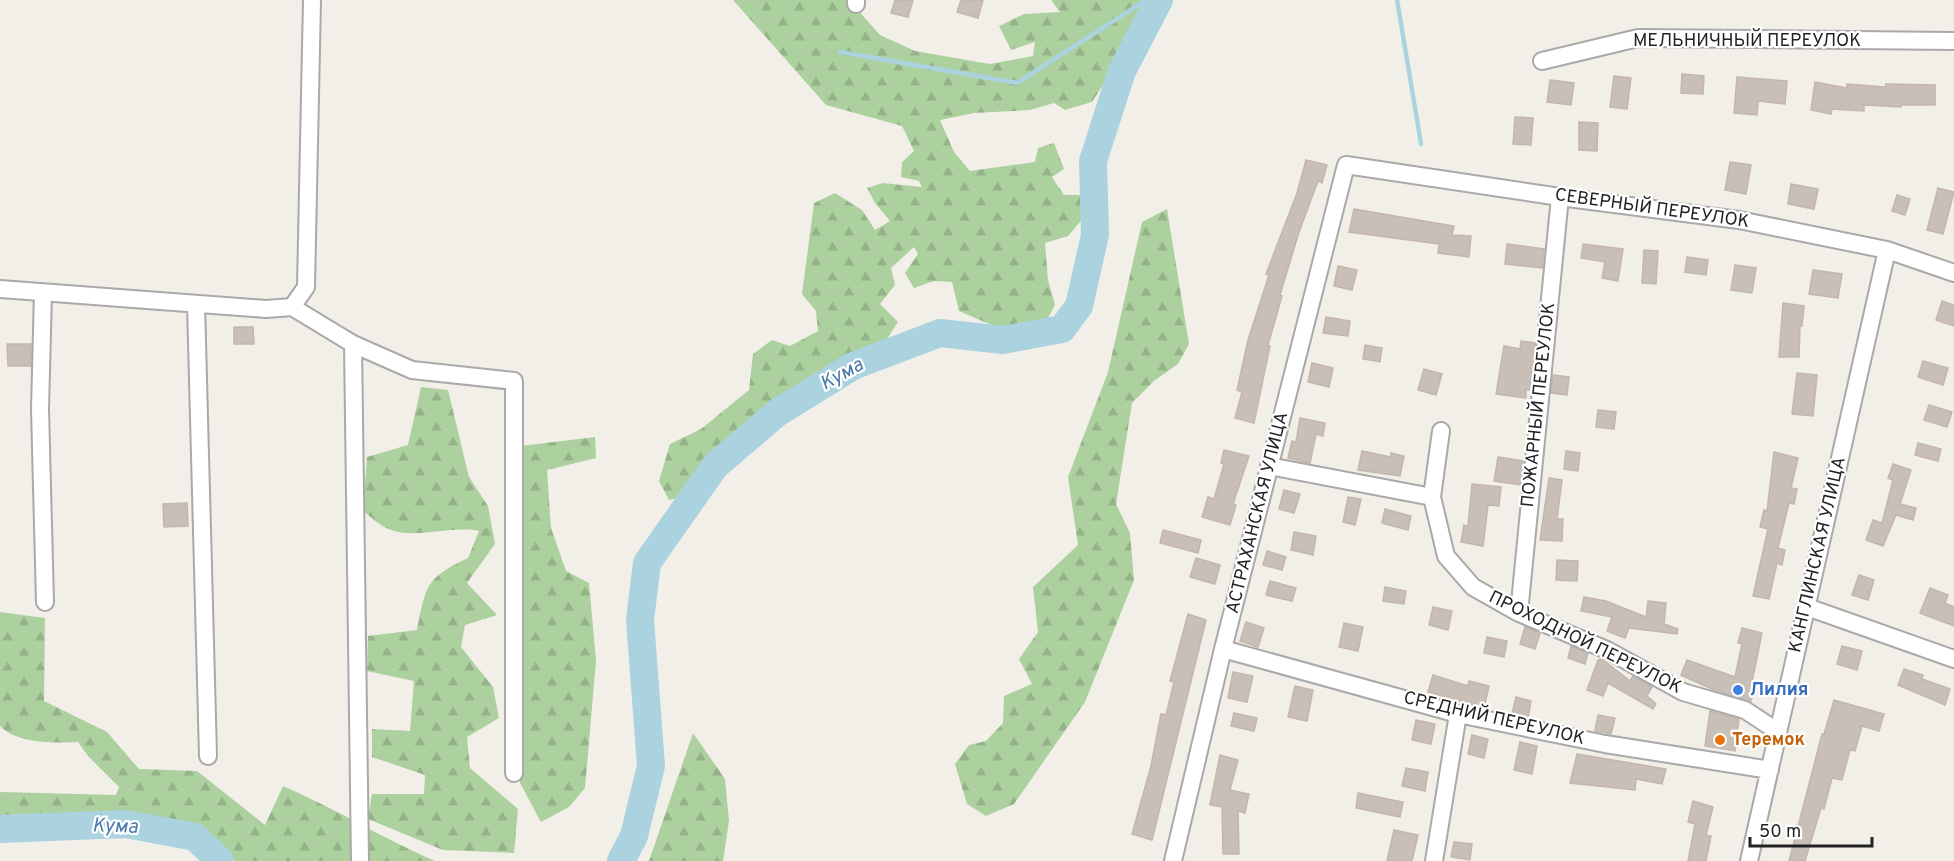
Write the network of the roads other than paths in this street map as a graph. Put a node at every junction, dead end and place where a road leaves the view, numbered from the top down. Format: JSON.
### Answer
{"nodes":[{"id":1,"x":312,"y":0,"type":"edge"},
{"id":2,"x":1954,"y":41,"type":"edge"},
{"id":3,"x":1542,"y":62,"type":"dead end"},
{"id":4,"x":1346,"y":165,"type":"joint"},
{"id":5,"x":1560,"y":197,"type":"junction"},
{"id":6,"x":1887,"y":250,"type":"junction"},
{"id":7,"x":1954,"y":273,"type":"edge"},
{"id":8,"x":0,"y":289,"type":"edge"},
{"id":9,"x":43,"y":292,"type":"junction"},
{"id":10,"x":196,"y":304,"type":"junction"},
{"id":11,"x":292,"y":306,"type":"junction"},
{"id":12,"x":353,"y":344,"type":"junction"},
{"id":13,"x":1441,"y":431,"type":"dead end"},
{"id":14,"x":1269,"y":466,"type":"junction"},
{"id":15,"x":1432,"y":497,"type":"junction"},
{"id":16,"x":45,"y":602,"type":"dead end"},
{"id":17,"x":1807,"y":607,"type":"junction"},
{"id":18,"x":1519,"y":613,"type":"junction"},
{"id":19,"x":1223,"y":649,"type":"junction"},
{"id":20,"x":1954,"y":659,"type":"edge"},
{"id":21,"x":1458,"y":714,"type":"junction"},
{"id":22,"x":1777,"y":730,"type":"junction"},
{"id":23,"x":208,"y":756,"type":"dead end"},
{"id":24,"x":1770,"y":770,"type":"junction"},
{"id":25,"x":514,"y":773,"type":"dead end"},
{"id":26,"x":360,"y":861,"type":"edge"},
{"id":27,"x":1173,"y":861,"type":"edge"},
{"id":28,"x":1434,"y":861,"type":"edge"},
{"id":29,"x":1749,"y":861,"type":"edge"}],
"edges":[{"from":1,"to":11,"type":"street"},
{"from":2,"to":3,"type":"street","name":"МЕЛЬНИЧНЫЙ ПЕРЕУЛОК"},
{"from":4,"to":5,"type":"street","name":"СЕВЕРНЫЙ ПЕРЕУЛОК"},
{"from":4,"to":14,"type":"street","name":"АСТРАХАНСКАЯ УЛИЦА"},
{"from":5,"to":6,"type":"street","name":"СЕВЕРНЫЙ ПЕРЕУЛОК"},
{"from":5,"to":18,"type":"street","name":"ПОЖАРНЫЙ ПЕРЕУЛОК"},
{"from":6,"to":7,"type":"street","name":"СЕВЕРНЫЙ ПЕРЕУЛОК"},
{"from":6,"to":17,"type":"street","name":"КАНГЛИНСКАЯ УЛИЦА"},
{"from":8,"to":9,"type":"street"},
{"from":9,"to":10,"type":"street"},
{"from":9,"to":16,"type":"street"},
{"from":10,"to":11,"type":"street"},
{"from":10,"to":23,"type":"street"},
{"from":11,"to":12,"type":"street"},
{"from":12,"to":25,"type":"street"},
{"from":12,"to":26,"type":"street"},
{"from":13,"to":15,"type":"street"},
{"from":14,"to":15,"type":"street"},
{"from":14,"to":19,"type":"street","name":"АСТРАХАНСКАЯ УЛИЦА"},
{"from":15,"to":18,"type":"street","name":"ПРОХОДНОЙ ПЕРЕУЛОК"},
{"from":17,"to":20,"type":"street"},
{"from":17,"to":22,"type":"street","name":"КАНГЛИНСКАЯ УЛИЦА"},
{"from":18,"to":22,"type":"street","name":"ПРОХОДНОЙ ПЕРЕУЛОК"},
{"from":19,"to":21,"type":"street","name":"СРЕДНИЙ ПЕРЕУЛОК"},
{"from":19,"to":27,"type":"street","name":"АСТРАХАНСКАЯ УЛИЦА"},
{"from":21,"to":24,"type":"street","name":"СРЕДНИЙ ПЕРЕУЛОК"},
{"from":21,"to":28,"type":"street"},
{"from":22,"to":24,"type":"street","name":"КАНГЛИНСКАЯ УЛИЦА"},
{"from":24,"to":29,"type":"street","name":"КАНГЛИНСКАЯ УЛИЦА"}]}
